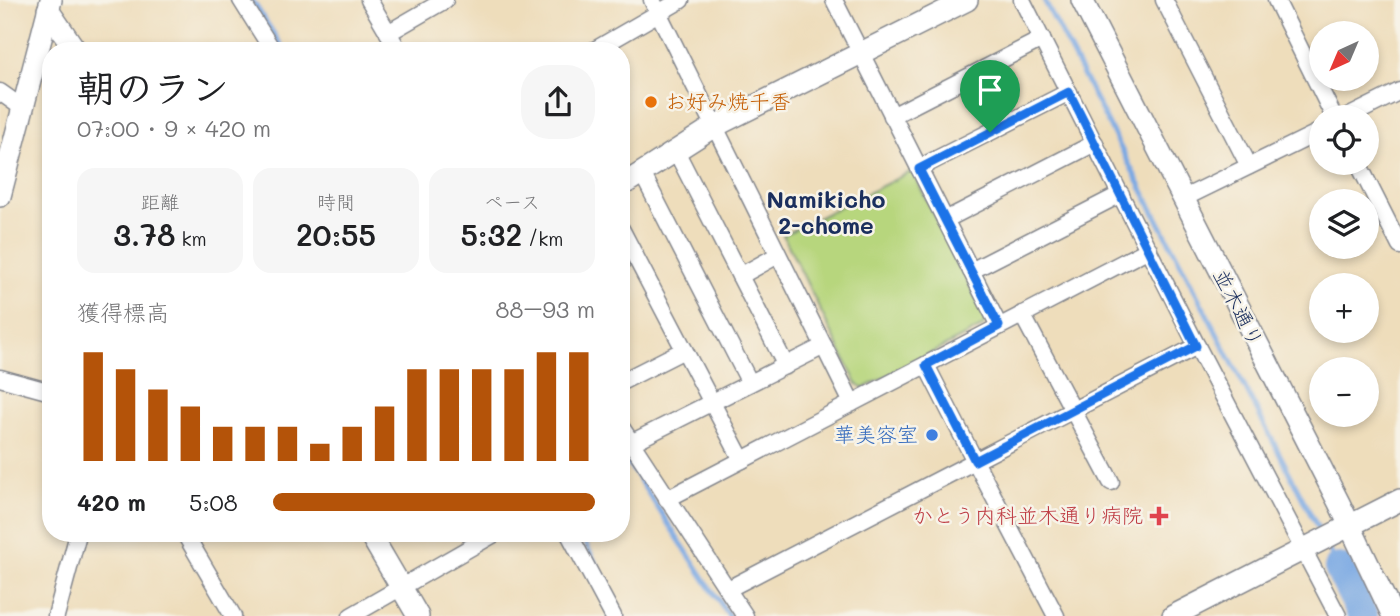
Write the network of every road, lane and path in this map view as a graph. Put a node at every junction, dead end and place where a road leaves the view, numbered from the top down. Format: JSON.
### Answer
{"nodes":[{"id":1,"x":241,"y":0,"type":"edge"},
{"id":2,"x":369,"y":0,"type":"edge"},
{"id":3,"x":445,"y":0,"type":"edge"},
{"id":4,"x":681,"y":0,"type":"edge"},
{"id":5,"x":834,"y":0,"type":"edge"},
{"id":6,"x":967,"y":0,"type":"edge"},
{"id":7,"x":1022,"y":0,"type":"edge"},
{"id":8,"x":1082,"y":0,"type":"edge"},
{"id":9,"x":1164,"y":0,"type":"edge"},
{"id":10,"x":1276,"y":0,"type":"edge"},
{"id":11,"x":47,"y":3,"type":"edge"},
{"id":12,"x":655,"y":6,"type":"edge"},
{"id":13,"x":388,"y":33,"type":"junction"},
{"id":14,"x":1042,"y":39,"type":"junction"},
{"id":15,"x":71,"y":42,"type":"edge"},
{"id":16,"x":267,"y":42,"type":"edge"},
{"id":17,"x":394,"y":42,"type":"edge"},
{"id":18,"x":605,"y":42,"type":"edge"},
{"id":19,"x":861,"y":54,"type":"junction"},
{"id":20,"x":1400,"y":91,"type":"edge"},
{"id":21,"x":0,"y":92,"type":"edge"},
{"id":22,"x":1069,"y":92,"type":"junction"},
{"id":23,"x":1329,"y":105,"type":"edge"},
{"id":24,"x":1372,"y":105,"type":"edge"},
{"id":25,"x":24,"y":109,"type":"junction"},
{"id":26,"x":892,"y":116,"type":"junction"},
{"id":27,"x":713,"y":127,"type":"junction"},
{"id":28,"x":1309,"y":137,"type":"edge"},
{"id":29,"x":1095,"y":143,"type":"junction"},
{"id":30,"x":676,"y":151,"type":"junction"},
{"id":31,"x":1249,"y":166,"type":"junction"},
{"id":32,"x":919,"y":169,"type":"junction"},
{"id":33,"x":642,"y":173,"type":"junction"},
{"id":34,"x":1365,"y":175,"type":"edge"},
{"id":35,"x":630,"y":180,"type":"edge"},
{"id":36,"x":1121,"y":194,"type":"junction"},
{"id":37,"x":0,"y":196,"type":"edge"},
{"id":38,"x":1182,"y":199,"type":"junction"},
{"id":39,"x":945,"y":220,"type":"junction"},
{"id":40,"x":1396,"y":228,"type":"edge"},
{"id":41,"x":630,"y":246,"type":"edge"},
{"id":42,"x":1400,"y":246,"type":"edge"},
{"id":43,"x":1149,"y":250,"type":"junction"},
{"id":44,"x":778,"y":255,"type":"junction"},
{"id":45,"x":971,"y":271,"type":"junction"},
{"id":46,"x":740,"y":276,"type":"junction"},
{"id":47,"x":1022,"y":314,"type":"junction"},
{"id":48,"x":999,"y":326,"type":"junction"},
{"id":49,"x":824,"y":346,"type":"junction"},
{"id":50,"x":1196,"y":346,"type":"junction"},
{"id":51,"x":684,"y":350,"type":"junction"},
{"id":52,"x":926,"y":365,"type":"junction"},
{"id":53,"x":786,"y":366,"type":"junction"},
{"id":54,"x":630,"y":377,"type":"edge"},
{"id":55,"x":0,"y":378,"type":"edge"},
{"id":56,"x":750,"y":383,"type":"junction"},
{"id":57,"x":42,"y":390,"type":"edge"},
{"id":58,"x":712,"y":403,"type":"junction"},
{"id":59,"x":852,"y":403,"type":"junction"},
{"id":60,"x":1072,"y":410,"type":"junction"},
{"id":61,"x":631,"y":443,"type":"joint"},
{"id":62,"x":742,"y":460,"type":"junction"},
{"id":63,"x":975,"y":461,"type":"junction"},
{"id":64,"x":1111,"y":482,"type":"dead end"},
{"id":65,"x":667,"y":499,"type":"junction"},
{"id":66,"x":1400,"y":500,"type":"edge"},
{"id":67,"x":1341,"y":530,"type":"junction"},
{"id":68,"x":76,"y":542,"type":"edge"},
{"id":69,"x":190,"y":542,"type":"edge"},
{"id":70,"x":375,"y":542,"type":"edge"},
{"id":71,"x":480,"y":542,"type":"edge"},
{"id":72,"x":573,"y":542,"type":"edge"},
{"id":73,"x":1307,"y":548,"type":"junction"},
{"id":74,"x":401,"y":587,"type":"junction"},
{"id":75,"x":728,"y":589,"type":"junction"},
{"id":76,"x":56,"y":616,"type":"edge"},
{"id":77,"x":233,"y":616,"type":"edge"},
{"id":78,"x":351,"y":616,"type":"edge"},
{"id":79,"x":418,"y":616,"type":"edge"},
{"id":80,"x":613,"y":616,"type":"edge"},
{"id":81,"x":745,"y":616,"type":"edge"},
{"id":82,"x":1055,"y":616,"type":"edge"},
{"id":83,"x":1173,"y":616,"type":"edge"},
{"id":84,"x":1338,"y":616,"type":"edge"},
{"id":85,"x":1393,"y":616,"type":"edge"}],
"edges":[{"from":1,"to":16,"type":"street"},
{"from":2,"to":13,"type":"street"},
{"from":3,"to":13,"type":"street"},
{"from":4,"to":12,"type":"street"},
{"from":5,"to":19,"type":"street"},
{"from":6,"to":19,"type":"street"},
{"from":7,"to":14,"type":"street"},
{"from":8,"to":38,"type":"street","name":"並木通り"},
{"from":9,"to":31,"type":"street"},
{"from":10,"to":23,"type":"street"},
{"from":11,"to":15,"type":"street"},
{"from":11,"to":25,"type":"street"},
{"from":12,"to":18,"type":"street"},
{"from":12,"to":27,"type":"street"},
{"from":13,"to":17,"type":"street"},
{"from":14,"to":22,"type":"street"},
{"from":14,"to":26,"type":"street"},
{"from":19,"to":26,"type":"street"},
{"from":19,"to":27,"type":"street"},
{"from":20,"to":24,"type":"street"},
{"from":21,"to":25,"type":"street"},
{"from":22,"to":29,"type":"street"},
{"from":22,"to":32,"type":"street"},
{"from":25,"to":37,"type":"street"},
{"from":26,"to":32,"type":"street"},
{"from":27,"to":30,"type":"street"},
{"from":27,"to":44,"type":"street"},
{"from":28,"to":31,"type":"street"},
{"from":29,"to":36,"type":"street"},
{"from":29,"to":39,"type":"street"},
{"from":30,"to":33,"type":"street"},
{"from":30,"to":46,"type":"street"},
{"from":31,"to":38,"type":"street"},
{"from":32,"to":39,"type":"street"},
{"from":33,"to":35,"type":"street"},
{"from":33,"to":56,"type":"street"},
{"from":34,"to":40,"type":"street"},
{"from":36,"to":43,"type":"street"},
{"from":36,"to":45,"type":"street"},
{"from":38,"to":67,"type":"street","name":"並木通り"},
{"from":39,"to":45,"type":"street"},
{"from":40,"to":42,"type":"street"},
{"from":41,"to":51,"type":"street"},
{"from":43,"to":47,"type":"street"},
{"from":43,"to":50,"type":"street"},
{"from":44,"to":46,"type":"street"},
{"from":44,"to":49,"type":"street"},
{"from":45,"to":48,"type":"street"},
{"from":46,"to":53,"type":"street"},
{"from":47,"to":48,"type":"street"},
{"from":47,"to":60,"type":"street"},
{"from":48,"to":52,"type":"street"},
{"from":49,"to":53,"type":"street"},
{"from":49,"to":59,"type":"street"},
{"from":50,"to":60,"type":"street"},
{"from":50,"to":73,"type":"street"},
{"from":51,"to":54,"type":"street"},
{"from":51,"to":58,"type":"street"},
{"from":52,"to":59,"type":"street"},
{"from":52,"to":63,"type":"street"},
{"from":53,"to":56,"type":"street"},
{"from":55,"to":57,"type":"street"},
{"from":56,"to":58,"type":"street"},
{"from":58,"to":61,"type":"street"},
{"from":58,"to":62,"type":"street"},
{"from":59,"to":62,"type":"street"},
{"from":60,"to":63,"type":"street"},
{"from":60,"to":64,"type":"street"},
{"from":61,"to":65,"type":"street"},
{"from":62,"to":65,"type":"street"},
{"from":63,"to":75,"type":"street"},
{"from":63,"to":82,"type":"street"},
{"from":65,"to":75,"type":"street"},
{"from":66,"to":67,"type":"street"},
{"from":67,"to":73,"type":"street"},
{"from":67,"to":85,"type":"street","name":"並木通り"},
{"from":68,"to":76,"type":"street"},
{"from":69,"to":77,"type":"street"},
{"from":70,"to":74,"type":"street"},
{"from":71,"to":74,"type":"street"},
{"from":72,"to":80,"type":"street"},
{"from":73,"to":83,"type":"street"},
{"from":73,"to":84,"type":"street"},
{"from":74,"to":78,"type":"street"},
{"from":74,"to":79,"type":"street"},
{"from":75,"to":81,"type":"street"}]}
